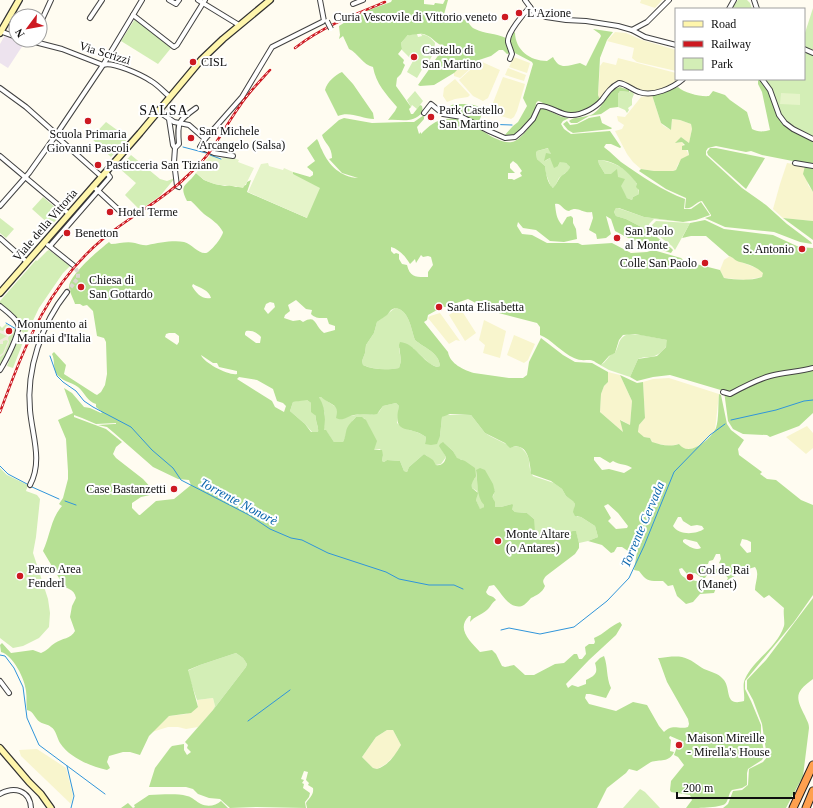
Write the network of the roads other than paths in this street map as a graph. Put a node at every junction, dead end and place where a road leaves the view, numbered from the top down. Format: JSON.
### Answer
{"nodes":[{"id":1,"x":19,"y":0,"type":"edge"},
{"id":2,"x":102,"y":0,"type":"edge"},
{"id":3,"x":142,"y":0,"type":"edge"},
{"id":4,"x":169,"y":0,"type":"edge"},
{"id":5,"x":179,"y":0,"type":"edge"},
{"id":6,"x":198,"y":0,"type":"edge"},
{"id":7,"x":270,"y":0,"type":"edge"},
{"id":8,"x":320,"y":0,"type":"edge"},
{"id":9,"x":363,"y":0,"type":"edge"},
{"id":10,"x":525,"y":0,"type":"edge"},
{"id":11,"x":669,"y":0,"type":"edge"},
{"id":12,"x":204,"y":2,"type":"edge"},
{"id":13,"x":353,"y":4,"type":"dead end"},
{"id":14,"x":530,"y":7,"type":"junction"},
{"id":15,"x":322,"y":9,"type":"junction"},
{"id":16,"x":133,"y":15,"type":"junction"},
{"id":17,"x":90,"y":18,"type":"dead end"},
{"id":18,"x":239,"y":26,"type":"junction"},
{"id":19,"x":331,"y":30,"type":"dead end"},
{"id":20,"x":632,"y":30,"type":"junction"},
{"id":21,"x":0,"y":32,"type":"edge"},
{"id":22,"x":48,"y":45,"type":"edge"},
{"id":23,"x":675,"y":45,"type":"edge"},
{"id":24,"x":510,"y":59,"type":"dead end"},
{"id":25,"x":103,"y":65,"type":"junction"},
{"id":26,"x":682,"y":80,"type":"edge"},
{"id":27,"x":763,"y":80,"type":"edge"},
{"id":28,"x":0,"y":88,"type":"edge"},
{"id":29,"x":170,"y":97,"type":"junction"},
{"id":30,"x":196,"y":108,"type":"dead end"},
{"id":31,"x":158,"y":111,"type":"junction"},
{"id":32,"x":424,"y":113,"type":"dead end"},
{"id":33,"x":169,"y":119,"type":"junction"},
{"id":34,"x":179,"y":123,"type":"junction"},
{"id":35,"x":56,"y":135,"type":"junction"},
{"id":36,"x":205,"y":139,"type":"junction"},
{"id":37,"x":813,"y":139,"type":"edge"},
{"id":38,"x":175,"y":148,"type":"junction"},
{"id":39,"x":0,"y":156,"type":"edge"},
{"id":40,"x":232,"y":156,"type":"dead end"},
{"id":41,"x":794,"y":163,"type":"dead end"},
{"id":42,"x":813,"y":166,"type":"edge"},
{"id":43,"x":106,"y":175,"type":"junction"},
{"id":44,"x":26,"y":177,"type":"junction"},
{"id":45,"x":93,"y":186,"type":"junction"},
{"id":46,"x":179,"y":187,"type":"dead end"},
{"id":47,"x":98,"y":191,"type":"junction"},
{"id":48,"x":0,"y":206,"type":"edge"},
{"id":49,"x":122,"y":213,"type":"dead end"},
{"id":50,"x":69,"y":214,"type":"junction"},
{"id":51,"x":0,"y":238,"type":"edge"},
{"id":52,"x":45,"y":242,"type":"junction"},
{"id":53,"x":50,"y":246,"type":"junction"},
{"id":54,"x":27,"y":262,"type":"junction"},
{"id":55,"x":73,"y":265,"type":"tunnel mouth"},
{"id":56,"x":2,"y":286,"type":"edge"},
{"id":57,"x":67,"y":292,"type":"tunnel mouth"},
{"id":58,"x":0,"y":293,"type":"edge"},
{"id":59,"x":0,"y":306,"type":"edge"},
{"id":60,"x":813,"y":368,"type":"edge"},
{"id":61,"x":0,"y":370,"type":"edge"},
{"id":62,"x":723,"y":392,"type":"dead end"},
{"id":63,"x":30,"y":485,"type":"dead end"},
{"id":64,"x":0,"y":681,"type":"edge"},
{"id":65,"x":9,"y":693,"type":"dead end"},
{"id":66,"x":1,"y":750,"type":"edge"},
{"id":67,"x":813,"y":765,"type":"edge"},
{"id":68,"x":813,"y":791,"type":"edge"},
{"id":69,"x":0,"y":794,"type":"edge"},
{"id":70,"x":31,"y":808,"type":"edge"},
{"id":71,"x":51,"y":808,"type":"edge"},
{"id":72,"x":793,"y":808,"type":"edge"},
{"id":73,"x":806,"y":808,"type":"edge"}],
"edges":[{"from":1,"to":21,"type":"street"},
{"from":2,"to":17,"type":"street"},
{"from":3,"to":16,"type":"street"},
{"from":4,"to":5,"type":"street"},
{"from":6,"to":12,"type":"street"},
{"from":7,"to":18,"type":"street","name":"Viale della Vittoria"},
{"from":8,"to":15,"type":"street"},
{"from":9,"to":13,"type":"street"},
{"from":10,"to":14,"type":"street"},
{"from":11,"to":20,"type":"street"},
{"from":12,"to":16,"type":"street"},
{"from":12,"to":18,"type":"street"},
{"from":14,"to":20,"type":"street"},
{"from":14,"to":24,"type":"street"},
{"from":15,"to":19,"type":"street","bridge":true},
{"from":15,"to":36,"type":"street"},
{"from":16,"to":25,"type":"street"},
{"from":18,"to":29,"type":"street","name":"Viale della Vittoria"},
{"from":20,"to":23,"type":"street"},
{"from":22,"to":25,"type":"street","name":"Via Scrizzi"},
{"from":25,"to":29,"type":"street","name":"Via Scrizzi"},
{"from":25,"to":35,"type":"street"},
{"from":26,"to":32,"type":"street"},
{"from":27,"to":37,"type":"street"},
{"from":28,"to":35,"type":"street"},
{"from":29,"to":31,"type":"street","name":"Viale della Vittoria"},
{"from":30,"to":34,"type":"street"},
{"from":31,"to":33,"type":"street"},
{"from":31,"to":43,"type":"street","name":"Viale della Vittoria"},
{"from":33,"to":34,"type":"street"},
{"from":33,"to":38,"type":"street"},
{"from":34,"to":36,"type":"street"},
{"from":34,"to":38,"type":"street"},
{"from":35,"to":43,"type":"street"},
{"from":35,"to":44,"type":"street"},
{"from":36,"to":40,"type":"street"},
{"from":38,"to":46,"type":"street"},
{"from":39,"to":44,"type":"street"},
{"from":41,"to":42,"type":"street"},
{"from":43,"to":45,"type":"street","name":"Viale della Vittoria"},
{"from":43,"to":47,"type":"street","name":"Viale della Vittoria"},
{"from":44,"to":48,"type":"street"},
{"from":44,"to":50,"type":"street"},
{"from":45,"to":47,"type":"street"},
{"from":45,"to":50,"type":"street","name":"Viale della Vittoria"},
{"from":47,"to":49,"type":"street"},
{"from":47,"to":53,"type":"street","name":"Viale della Vittoria"},
{"from":50,"to":52,"type":"street","name":"Viale della Vittoria"},
{"from":51,"to":54,"type":"street"},
{"from":52,"to":53,"type":"street"},
{"from":52,"to":54,"type":"street","name":"Viale della Vittoria"},
{"from":53,"to":55,"type":"street"},
{"from":54,"to":56,"type":"street","name":"Viale della Vittoria"},
{"from":56,"to":58,"type":"street","name":"Viale della Vittoria"},
{"from":57,"to":63,"type":"street"},
{"from":59,"to":61,"type":"street"},
{"from":60,"to":62,"type":"street"},
{"from":64,"to":65,"type":"street"},
{"from":66,"to":71,"type":"street"},
{"from":67,"to":72,"type":"highway"},
{"from":68,"to":73,"type":"highway"},
{"from":69,"to":70,"type":"street"}]}
